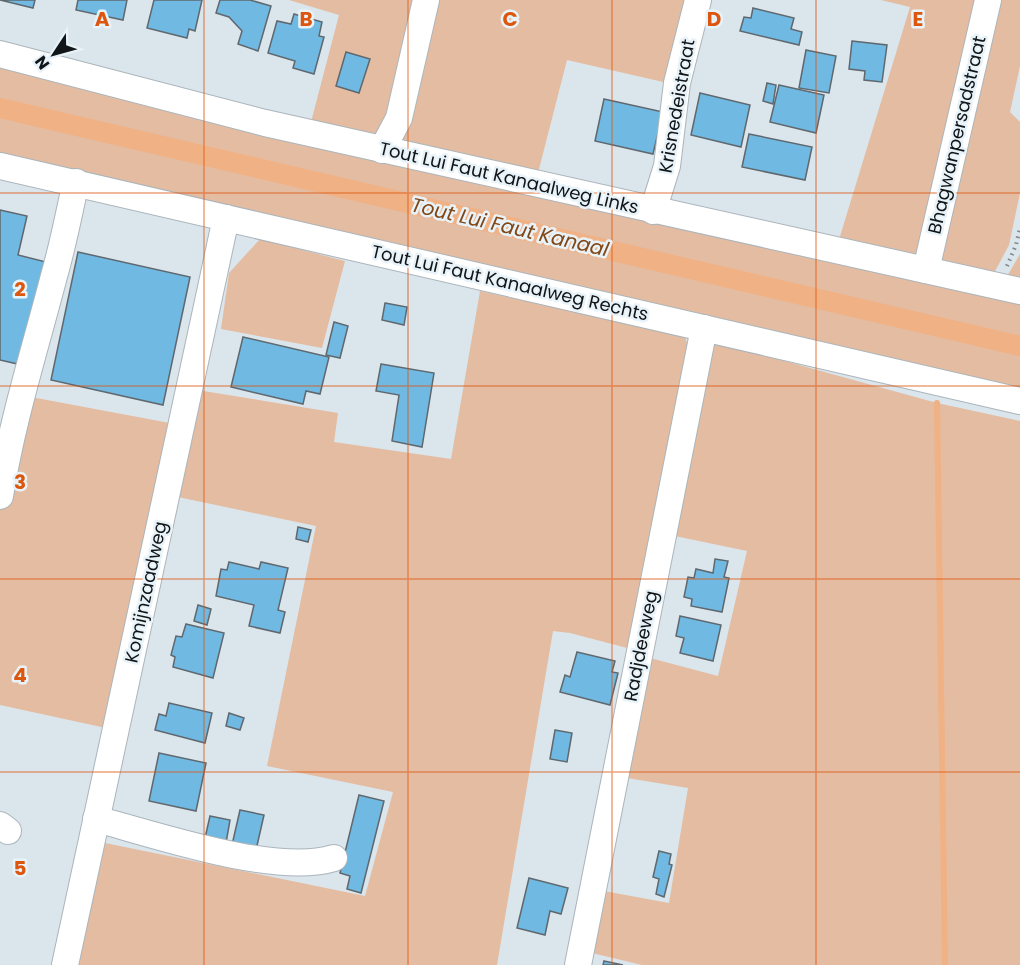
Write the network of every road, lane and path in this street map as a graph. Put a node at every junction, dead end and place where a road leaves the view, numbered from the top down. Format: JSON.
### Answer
{"nodes":[{"id":1,"x":426,"y":0,"type":"edge"},
{"id":2,"x":698,"y":0,"type":"edge"},
{"id":3,"x":988,"y":0,"type":"edge"},
{"id":4,"x":0,"y":54,"type":"edge"},
{"id":5,"x":382,"y":150,"type":"junction"},
{"id":6,"x":0,"y":166,"type":"edge"},
{"id":7,"x":76,"y":182,"type":"junction"},
{"id":8,"x":653,"y":211,"type":"junction"},
{"id":9,"x":226,"y":218,"type":"junction"},
{"id":10,"x":1020,"y":228,"type":"edge"},
{"id":11,"x":926,"y":270,"type":"junction"},
{"id":12,"x":1009,"y":289,"type":"edge"},
{"id":13,"x":704,"y":328,"type":"junction"},
{"id":14,"x":1020,"y":401,"type":"edge"},
{"id":15,"x":0,"y":496,"type":"edge"},
{"id":16,"x":96,"y":819,"type":"junction"},
{"id":17,"x":334,"y":858,"type":"dead end"},
{"id":18,"x":64,"y":965,"type":"edge"},
{"id":19,"x":578,"y":965,"type":"edge"}],
"edges":[{"from":1,"to":5,"type":"street"},
{"from":2,"to":8,"type":"street","name":"Krisnedeistraat"},
{"from":3,"to":11,"type":"street","name":"Bhagwanpersadstraat"},
{"from":4,"to":5,"type":"street","name":"Tout Lui Faut Kanaalweg Links"},
{"from":5,"to":8,"type":"street","name":"Tout Lui Faut Kanaalweg Links"},
{"from":6,"to":7,"type":"street","name":"Tout Lui Faut Kanaalweg Rechts"},
{"from":7,"to":9,"type":"street","name":"Tout Lui Faut Kanaalweg Rechts"},
{"from":7,"to":15,"type":"street"},
{"from":8,"to":11,"type":"street","name":"Tout Lui Faut Kanaalweg Links"},
{"from":9,"to":13,"type":"street","name":"Tout Lui Faut Kanaalweg Rechts"},
{"from":9,"to":16,"type":"street","name":"Komijnzaadweg"},
{"from":10,"to":12,"type":"path"},
{"from":11,"to":12,"type":"street","name":"Tout Lui Faut Kanaalweg Links"},
{"from":13,"to":14,"type":"street","name":"Tout Lui Faut Kanaalweg Rechts"},
{"from":13,"to":19,"type":"street","name":"Radjdeeweg"},
{"from":16,"to":17,"type":"street"},
{"from":16,"to":18,"type":"street","name":"Komijnzaadweg"}]}
